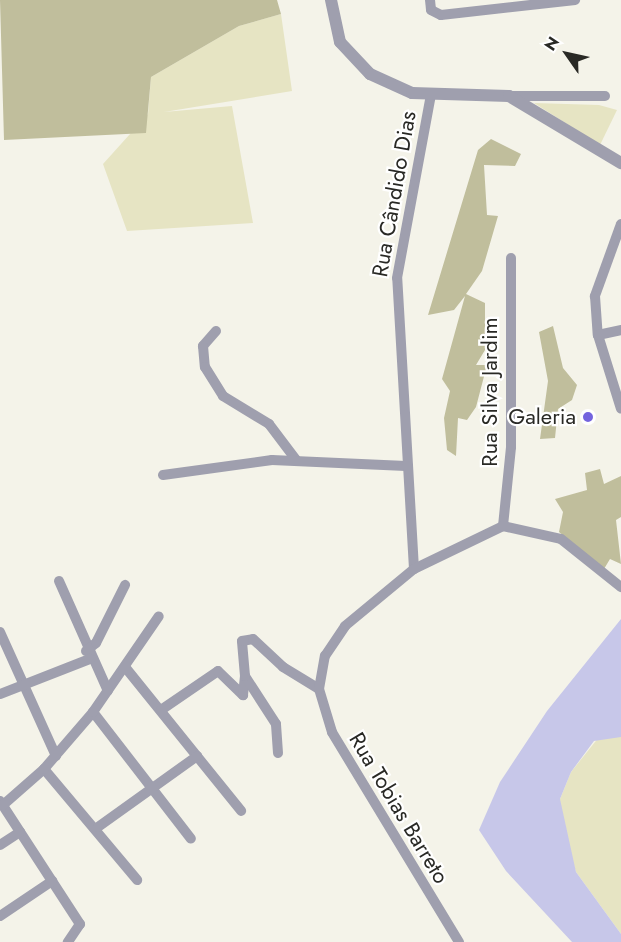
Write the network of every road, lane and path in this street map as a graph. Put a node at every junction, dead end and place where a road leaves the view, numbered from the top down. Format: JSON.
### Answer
{"nodes":[{"id":1,"x":331,"y":0,"type":"edge"},
{"id":2,"x":430,"y":0,"type":"edge"},
{"id":3,"x":575,"y":0,"type":"edge"},
{"id":4,"x":431,"y":94,"type":"junction"},
{"id":5,"x":508,"y":96,"type":"junction"},
{"id":6,"x":605,"y":96,"type":"dead end"},
{"id":7,"x":621,"y":163,"type":"edge"},
{"id":8,"x":621,"y":224,"type":"edge"},
{"id":9,"x":512,"y":258,"type":"dead end"},
{"id":10,"x":621,"y":330,"type":"edge"},
{"id":11,"x":216,"y":331,"type":"dead end"},
{"id":12,"x":598,"y":335,"type":"junction"},
{"id":13,"x":621,"y":409,"type":"edge"},
{"id":14,"x":297,"y":461,"type":"junction"},
{"id":15,"x":406,"y":466,"type":"junction"},
{"id":16,"x":163,"y":475,"type":"dead end"},
{"id":17,"x":503,"y":526,"type":"junction"},
{"id":18,"x":414,"y":569,"type":"junction"},
{"id":19,"x":59,"y":581,"type":"dead end"},
{"id":20,"x":125,"y":585,"type":"dead end"},
{"id":21,"x":621,"y":587,"type":"edge"},
{"id":22,"x":159,"y":616,"type":"dead end"},
{"id":23,"x":0,"y":632,"type":"edge"},
{"id":24,"x":88,"y":655,"type":"junction"},
{"id":25,"x":125,"y":667,"type":"junction"},
{"id":26,"x":245,"y":676,"type":"junction"},
{"id":27,"x":20,"y":686,"type":"junction"},
{"id":28,"x":319,"y":688,"type":"junction"},
{"id":29,"x":108,"y":691,"type":"junction"},
{"id":30,"x":0,"y":694,"type":"edge"},
{"id":31,"x":160,"y":710,"type":"junction"},
{"id":32,"x":93,"y":712,"type":"junction"},
{"id":33,"x":278,"y":753,"type":"dead end"},
{"id":34,"x":56,"y":756,"type":"junction"},
{"id":35,"x":197,"y":756,"type":"junction"},
{"id":36,"x":44,"y":769,"type":"junction"},
{"id":37,"x":153,"y":789,"type":"junction"},
{"id":38,"x":1,"y":803,"type":"edge"},
{"id":39,"x":241,"y":811,"type":"dead end"},
{"id":40,"x":98,"y":827,"type":"junction"},
{"id":41,"x":20,"y":832,"type":"junction"},
{"id":42,"x":190,"y":840,"type":"dead end"},
{"id":43,"x":0,"y":845,"type":"edge"},
{"id":44,"x":137,"y":880,"type":"dead end"},
{"id":45,"x":52,"y":881,"type":"junction"},
{"id":46,"x":0,"y":916,"type":"edge"},
{"id":47,"x":72,"y":939,"type":"edge"},
{"id":48,"x":459,"y":942,"type":"edge"}],
"edges":[{"from":1,"to":4,"type":"street"},
{"from":2,"to":3,"type":"street"},
{"from":4,"to":5,"type":"street"},
{"from":4,"to":15,"type":"street","name":"Rua Cândido Dias"},
{"from":5,"to":6,"type":"street"},
{"from":5,"to":7,"type":"street"},
{"from":8,"to":12,"type":"street"},
{"from":9,"to":17,"type":"street","name":"Rua Silva Jardim"},
{"from":10,"to":12,"type":"street"},
{"from":11,"to":14,"type":"street"},
{"from":12,"to":13,"type":"street"},
{"from":14,"to":15,"type":"street"},
{"from":14,"to":16,"type":"street"},
{"from":15,"to":18,"type":"street","name":"Rua Cândido Dias"},
{"from":17,"to":18,"type":"street"},
{"from":17,"to":21,"type":"street"},
{"from":18,"to":28,"type":"street"},
{"from":19,"to":24,"type":"street"},
{"from":20,"to":24,"type":"street"},
{"from":22,"to":25,"type":"street"},
{"from":23,"to":27,"type":"street"},
{"from":24,"to":27,"type":"street"},
{"from":24,"to":29,"type":"street"},
{"from":25,"to":29,"type":"street"},
{"from":25,"to":31,"type":"street"},
{"from":26,"to":28,"type":"street"},
{"from":26,"to":31,"type":"street"},
{"from":26,"to":33,"type":"street"},
{"from":27,"to":30,"type":"street"},
{"from":27,"to":34,"type":"street"},
{"from":28,"to":48,"type":"street","name":"Rua Tobias Barreto"},
{"from":29,"to":32,"type":"street"},
{"from":31,"to":35,"type":"street"},
{"from":32,"to":34,"type":"street"},
{"from":32,"to":37,"type":"street"},
{"from":34,"to":36,"type":"street"},
{"from":35,"to":37,"type":"street"},
{"from":35,"to":39,"type":"street"},
{"from":36,"to":38,"type":"street"},
{"from":36,"to":40,"type":"street"},
{"from":37,"to":40,"type":"street"},
{"from":37,"to":42,"type":"street"},
{"from":38,"to":41,"type":"street"},
{"from":40,"to":44,"type":"street"},
{"from":41,"to":43,"type":"street"},
{"from":41,"to":45,"type":"street"},
{"from":45,"to":46,"type":"street"},
{"from":45,"to":47,"type":"street"}]}
